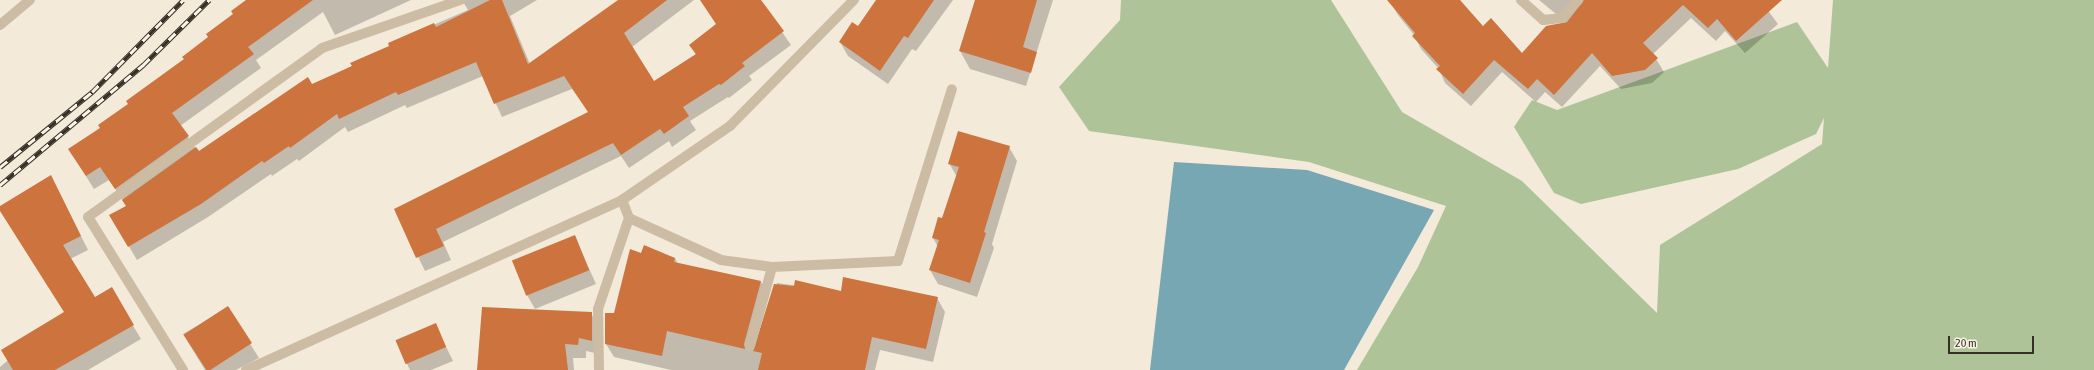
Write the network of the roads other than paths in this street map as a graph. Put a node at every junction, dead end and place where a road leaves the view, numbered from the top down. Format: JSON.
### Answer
{"nodes":[{"id":1,"x":30,"y":0,"type":"edge"},
{"id":2,"x":461,"y":0,"type":"edge"},
{"id":3,"x":854,"y":0,"type":"edge"},
{"id":4,"x":1520,"y":0,"type":"edge"},
{"id":5,"x":1578,"y":0,"type":"edge"},
{"id":6,"x":433,"y":4,"type":"edge"},
{"id":7,"x":0,"y":25,"type":"edge"},
{"id":8,"x":952,"y":90,"type":"dead end"},
{"id":9,"x":622,"y":200,"type":"junction"},
{"id":10,"x":629,"y":218,"type":"junction"},
{"id":11,"x":772,"y":267,"type":"junction"},
{"id":12,"x":750,"y":346,"type":"dead end"},
{"id":13,"x":183,"y":370,"type":"edge"},
{"id":14,"x":246,"y":370,"type":"edge"},
{"id":15,"x":599,"y":370,"type":"edge"}],
"edges":[{"from":1,"to":7,"type":"street"},
{"from":2,"to":6,"type":"street"},
{"from":3,"to":9,"type":"street"},
{"from":4,"to":5,"type":"street"},
{"from":6,"to":13,"type":"street"},
{"from":8,"to":11,"type":"street"},
{"from":9,"to":10,"type":"street"},
{"from":9,"to":14,"type":"street"},
{"from":10,"to":11,"type":"street"},
{"from":10,"to":15,"type":"street"},
{"from":11,"to":12,"type":"street"}]}
